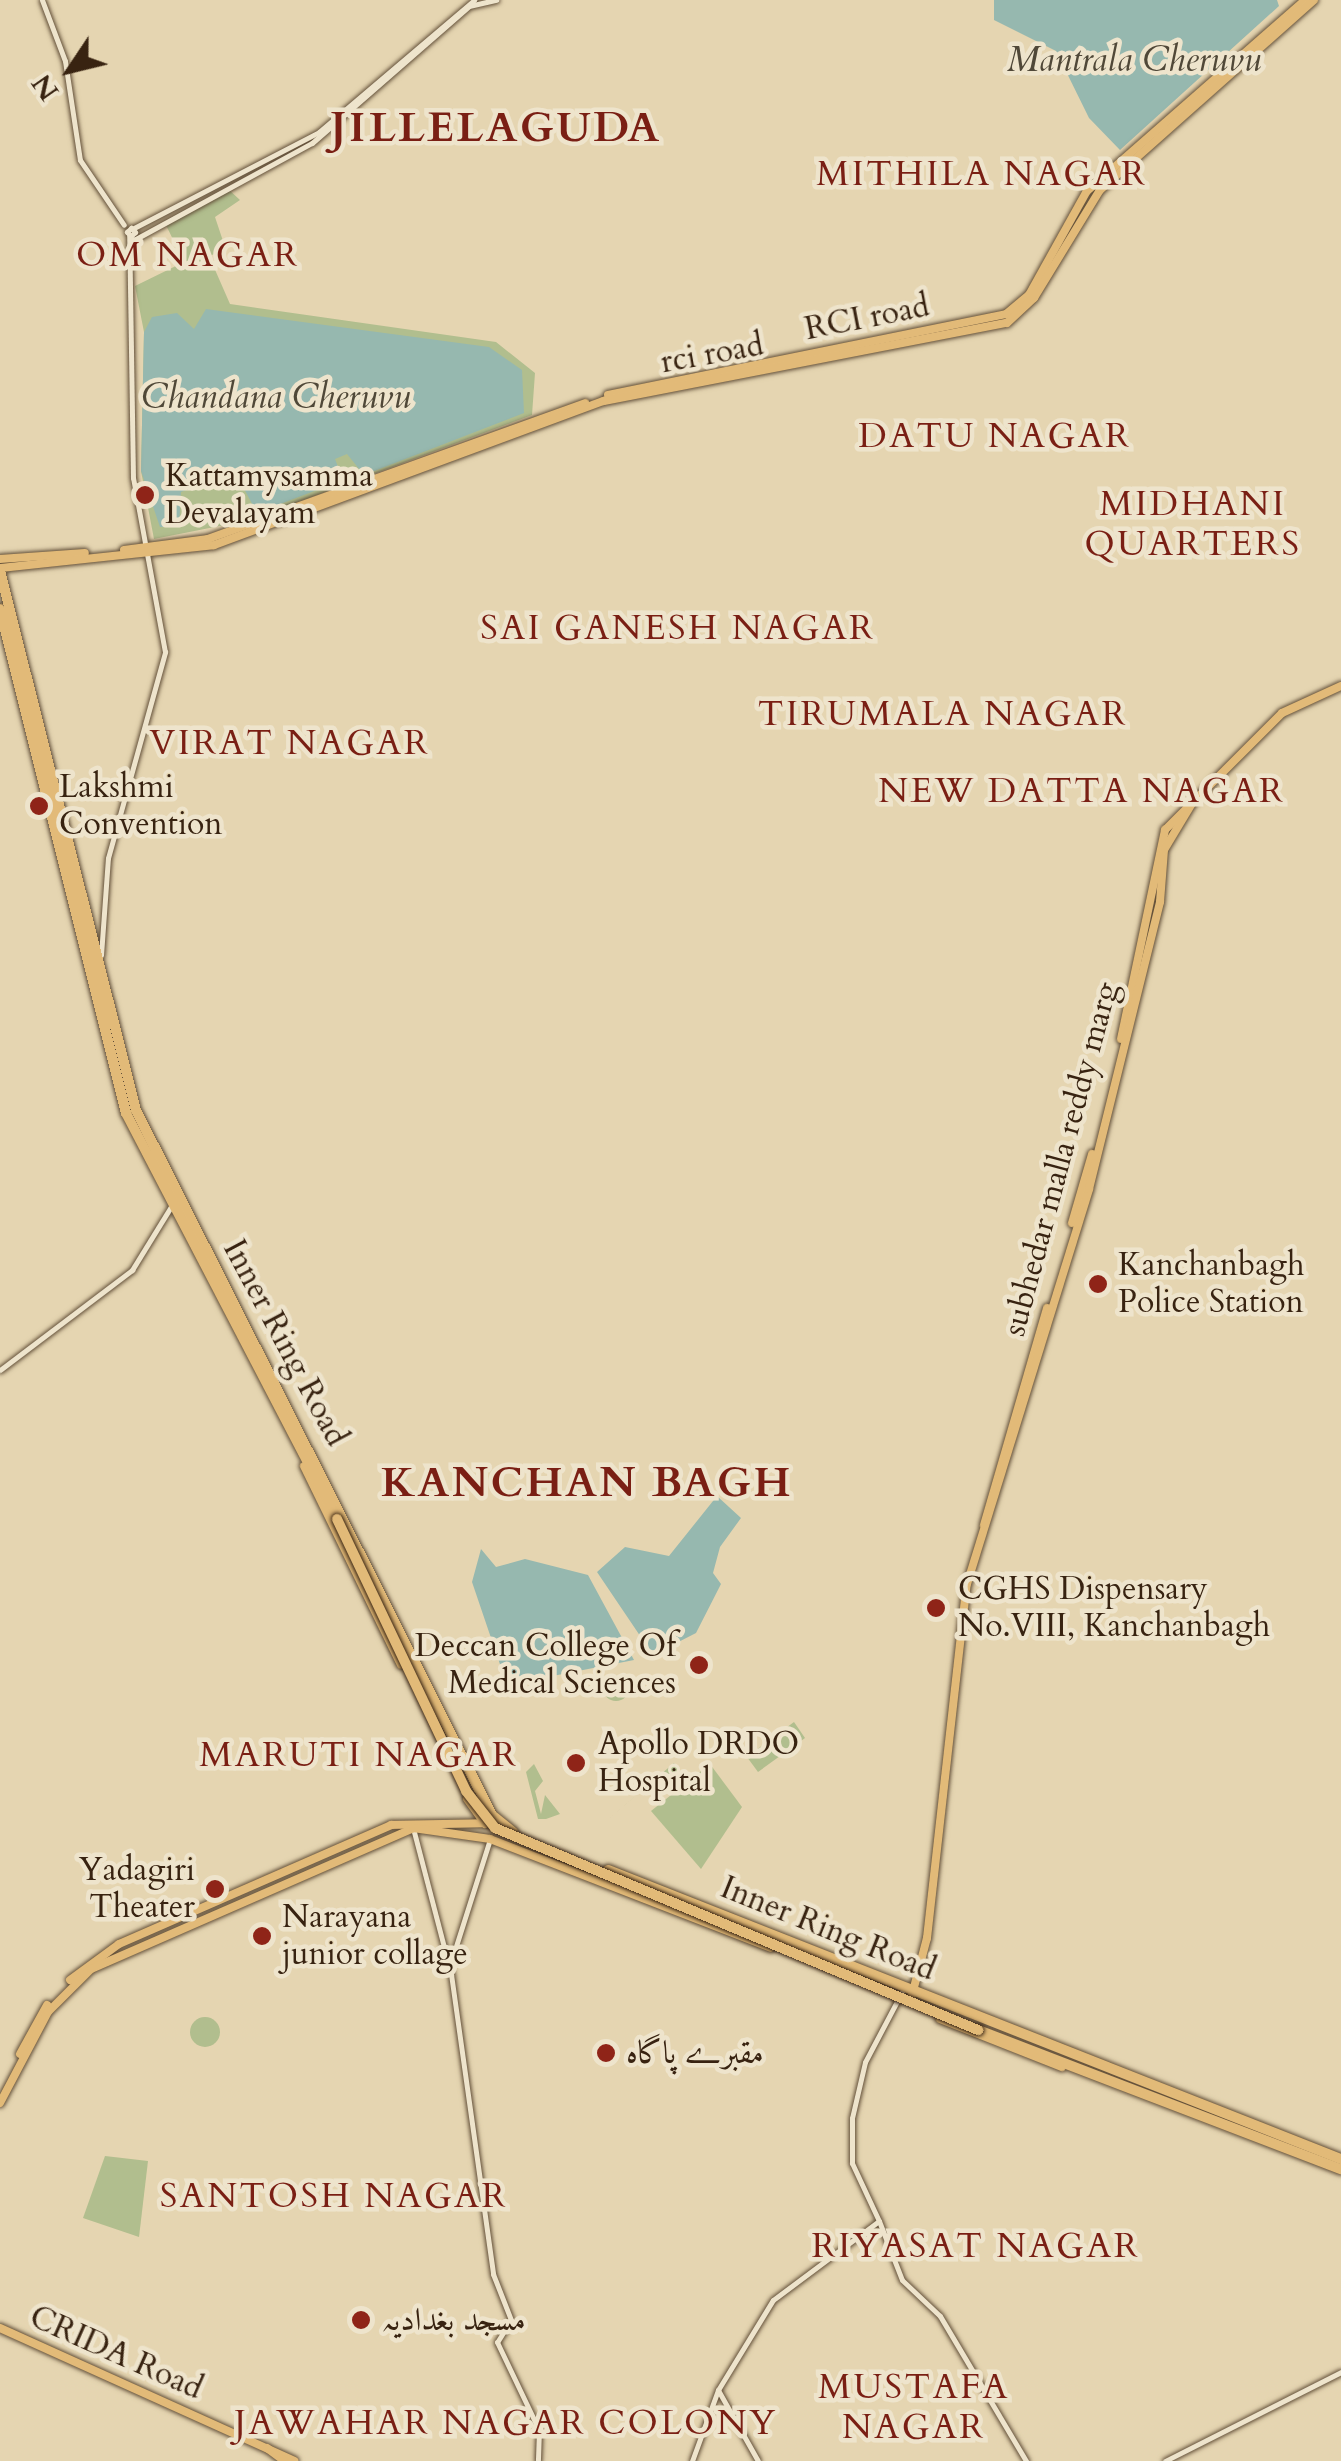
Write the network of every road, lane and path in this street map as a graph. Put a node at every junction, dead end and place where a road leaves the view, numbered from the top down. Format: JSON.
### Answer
{"nodes":[{"id":1,"x":42,"y":0,"type":"edge"},
{"id":2,"x":474,"y":0,"type":"edge"},
{"id":3,"x":496,"y":0,"type":"edge"},
{"id":4,"x":1304,"y":0,"type":"edge"},
{"id":5,"x":1314,"y":0,"type":"edge"},
{"id":6,"x":131,"y":231,"type":"junction"},
{"id":7,"x":147,"y":550,"type":"junction"},
{"id":8,"x":0,"y":558,"type":"edge"},
{"id":9,"x":0,"y":570,"type":"edge"},
{"id":10,"x":0,"y":609,"type":"edge"},
{"id":11,"x":1341,"y":686,"type":"edge"},
{"id":12,"x":100,"y":968,"type":"junction"},
{"id":13,"x":172,"y":1206,"type":"junction"},
{"id":14,"x":0,"y":1370,"type":"edge"},
{"id":15,"x":268,"y":1392,"type":"junction"},
{"id":16,"x":416,"y":1662,"type":"junction"},
{"id":17,"x":403,"y":1669,"type":"junction"},
{"id":18,"x":470,"y":1804,"type":"junction"},
{"id":19,"x":445,"y":1820,"type":"junction"},
{"id":20,"x":498,"y":1822,"type":"junction"},
{"id":21,"x":485,"y":1824,"type":"junction"},
{"id":22,"x":414,"y":1828,"type":"junction"},
{"id":23,"x":488,"y":1838,"type":"junction"},
{"id":24,"x":449,"y":1968,"type":"junction"},
{"id":25,"x":910,"y":1988,"type":"junction"},
{"id":26,"x":902,"y":2002,"type":"junction"},
{"id":27,"x":1076,"y":2068,"type":"junction"},
{"id":28,"x":0,"y":2094,"type":"edge"},
{"id":29,"x":0,"y":2103,"type":"edge"},
{"id":30,"x":1341,"y":2159,"type":"edge"},
{"id":31,"x":1341,"y":2169,"type":"edge"},
{"id":32,"x":879,"y":2221,"type":"junction"},
{"id":33,"x":0,"y":2328,"type":"edge"},
{"id":34,"x":1341,"y":2372,"type":"edge"},
{"id":35,"x":718,"y":2390,"type":"junction"},
{"id":36,"x":268,"y":2448,"type":"junction"},
{"id":37,"x":284,"y":2461,"type":"edge"},
{"id":38,"x":294,"y":2461,"type":"edge"},
{"id":39,"x":538,"y":2461,"type":"edge"},
{"id":40,"x":692,"y":2461,"type":"edge"},
{"id":41,"x":758,"y":2461,"type":"edge"},
{"id":42,"x":1026,"y":2461,"type":"edge"},
{"id":43,"x":1165,"y":2461,"type":"edge"}],
"edges":[{"from":1,"to":6,"type":"street"},
{"from":2,"to":6,"type":"street"},
{"from":3,"to":6,"type":"street"},
{"from":4,"to":7,"type":"main road","name":"RCI road"},
{"from":5,"to":7,"type":"main road","name":"rci road"},
{"from":6,"to":7,"type":"street"},
{"from":7,"to":8,"type":"main road","name":"RCI road"},
{"from":7,"to":9,"type":"main road","name":"rci road"},
{"from":7,"to":12,"type":"street"},
{"from":9,"to":12,"type":"highway","name":"Inner Ring Road"},
{"from":10,"to":13,"type":"highway","name":"Inner Ring Road"},
{"from":11,"to":25,"type":"main road","name":"subhedar malla reddy marg"},
{"from":12,"to":16,"type":"highway","name":"Inner Ring Road"},
{"from":13,"to":14,"type":"street"},
{"from":13,"to":15,"type":"highway","name":"Inner Ring Road"},
{"from":15,"to":17,"type":"main road","name":"Inner Ring Road"},
{"from":15,"to":27,"type":"highway","bridge":true},
{"from":16,"to":17,"type":"highway"},
{"from":16,"to":20,"type":"highway","name":"Inner Ring Road"},
{"from":17,"to":18,"type":"main road","name":"Inner Ring Road"},
{"from":18,"to":19,"type":"main road"},
{"from":18,"to":21,"type":"main road","name":"Inner Ring Road"},
{"from":19,"to":21,"type":"main road"},
{"from":19,"to":28,"type":"main road"},
{"from":20,"to":21,"type":"main road"},
{"from":20,"to":25,"type":"highway","name":"Inner Ring Road"},
{"from":21,"to":23,"type":"main road"},
{"from":22,"to":23,"type":"main road","name":"Inner Ring Road"},
{"from":22,"to":24,"type":"street"},
{"from":22,"to":29,"type":"main road"},
{"from":23,"to":24,"type":"street"},
{"from":23,"to":26,"type":"main road","name":"Inner Ring Road"},
{"from":24,"to":39,"type":"street"},
{"from":25,"to":26,"type":"main road","name":"subhedar malla reddy marg"},
{"from":25,"to":30,"type":"highway","name":"Inner Ring Road"},
{"from":26,"to":27,"type":"main road","name":"Inner Ring Road"},
{"from":26,"to":32,"type":"street"},
{"from":27,"to":31,"type":"highway","name":"Inner Ring Road"},
{"from":32,"to":35,"type":"street"},
{"from":32,"to":42,"type":"street"},
{"from":33,"to":36,"type":"main road","name":"CRIDA Road"},
{"from":34,"to":43,"type":"street"},
{"from":35,"to":40,"type":"street"},
{"from":35,"to":41,"type":"street"},
{"from":36,"to":37,"type":"main road","name":"CRIDA Road"},
{"from":36,"to":38,"type":"main road","name":"CRIDA Road"}]}
